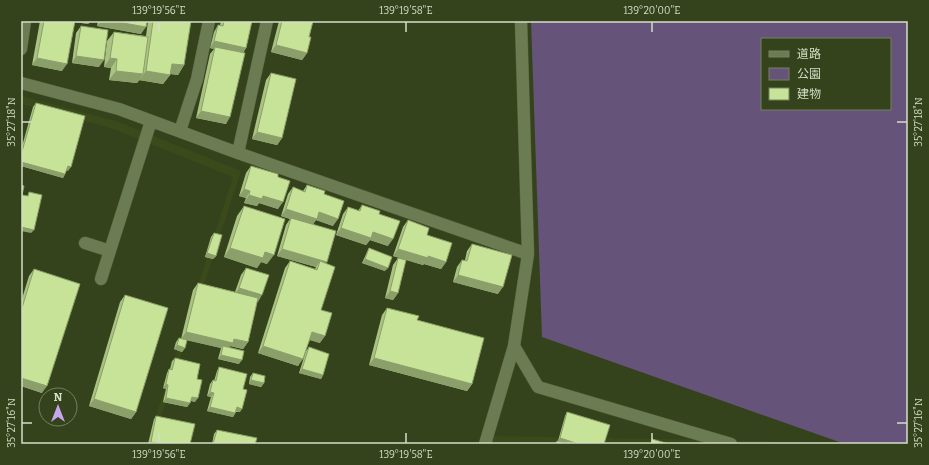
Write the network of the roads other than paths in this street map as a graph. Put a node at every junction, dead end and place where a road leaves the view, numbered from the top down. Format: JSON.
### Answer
{"nodes":[{"id":1,"x":25,"y":21,"type":"edge"},
{"id":2,"x":209,"y":21,"type":"edge"},
{"id":3,"x":266,"y":21,"type":"edge"},
{"id":4,"x":521,"y":21,"type":"edge"},
{"id":5,"x":21,"y":49,"type":"edge"},
{"id":6,"x":21,"y":83,"type":"edge"},
{"id":7,"x":150,"y":121,"type":"junction"},
{"id":8,"x":180,"y":132,"type":"junction"},
{"id":9,"x":238,"y":153,"type":"junction"},
{"id":10,"x":85,"y":243,"type":"dead end"},
{"id":11,"x":110,"y":251,"type":"junction"},
{"id":12,"x":528,"y":254,"type":"junction"},
{"id":13,"x":101,"y":279,"type":"dead end"},
{"id":14,"x":514,"y":346,"type":"junction"},
{"id":15,"x":485,"y":444,"type":"edge"},
{"id":16,"x":731,"y":444,"type":"edge"}],
"edges":[{"from":1,"to":5,"type":"street"},
{"from":2,"to":8,"type":"street"},
{"from":3,"to":9,"type":"street"},
{"from":4,"to":12,"type":"street"},
{"from":6,"to":7,"type":"street"},
{"from":7,"to":8,"type":"street"},
{"from":7,"to":11,"type":"street"},
{"from":8,"to":9,"type":"street"},
{"from":9,"to":12,"type":"street"},
{"from":10,"to":11,"type":"street"},
{"from":11,"to":13,"type":"street"},
{"from":12,"to":14,"type":"street"},
{"from":14,"to":15,"type":"street"},
{"from":14,"to":16,"type":"street"}]}
